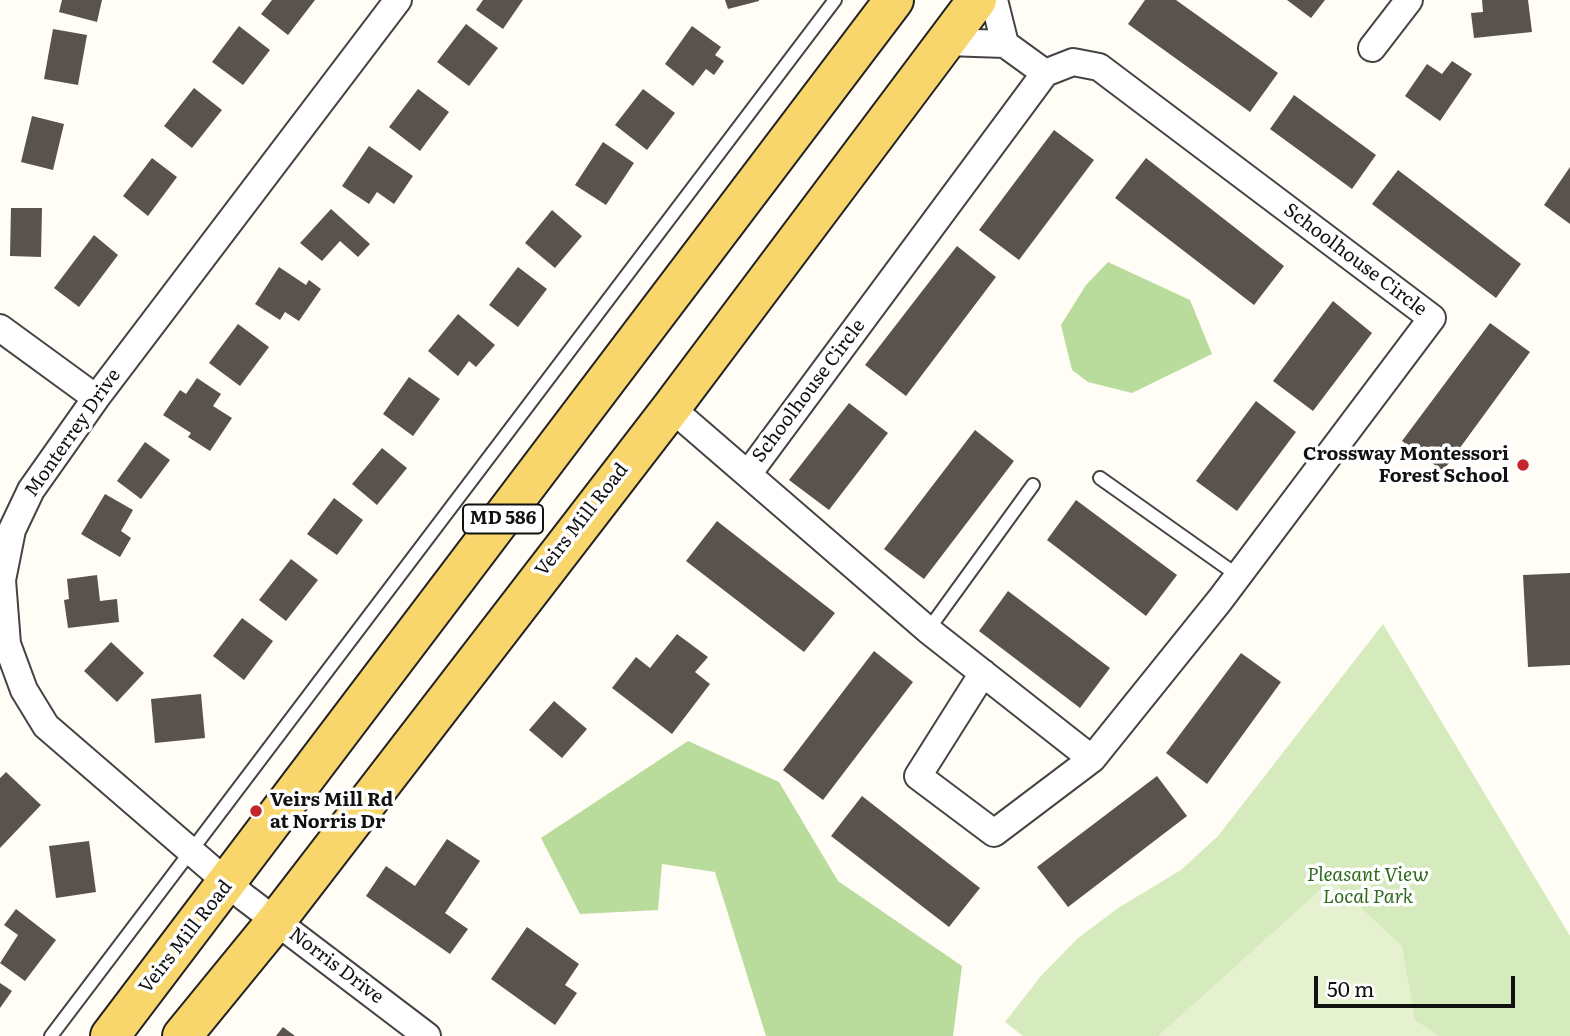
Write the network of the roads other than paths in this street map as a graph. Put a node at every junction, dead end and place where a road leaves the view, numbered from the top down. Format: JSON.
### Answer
{"nodes":[{"id":1,"x":398,"y":0,"type":"edge"},
{"id":2,"x":835,"y":0,"type":"edge"},
{"id":3,"x":894,"y":0,"type":"edge"},
{"id":4,"x":977,"y":0,"type":"edge"},
{"id":5,"x":994,"y":0,"type":"edge"},
{"id":6,"x":1409,"y":0,"type":"edge"},
{"id":7,"x":946,"y":42,"type":"junction"},
{"id":8,"x":1005,"y":44,"type":"junction"},
{"id":9,"x":1372,"y":48,"type":"dead end"},
{"id":10,"x":1045,"y":72,"type":"junction"},
{"id":11,"x":0,"y":328,"type":"edge"},
{"id":12,"x":96,"y":398,"type":"junction"},
{"id":13,"x":671,"y":408,"type":"junction"},
{"id":14,"x":748,"y":474,"type":"junction"},
{"id":15,"x":1100,"y":478,"type":"dead end"},
{"id":16,"x":1033,"y":485,"type":"dead end"},
{"id":17,"x":1237,"y":575,"type":"junction"},
{"id":18,"x":928,"y":630,"type":"junction"},
{"id":19,"x":983,"y":673,"type":"junction"},
{"id":20,"x":1092,"y":759,"type":"junction"},
{"id":21,"x":192,"y":852,"type":"junction"},
{"id":22,"x":236,"y":890,"type":"junction"},
{"id":23,"x":276,"y":921,"type":"junction"},
{"id":24,"x":51,"y":1036,"type":"edge"},
{"id":25,"x":110,"y":1036,"type":"edge"},
{"id":26,"x":181,"y":1036,"type":"edge"},
{"id":27,"x":427,"y":1036,"type":"edge"}],
"edges":[{"from":1,"to":12,"type":"street","name":"Monterrey Drive"},
{"from":2,"to":21,"type":"lane"},
{"from":3,"to":22,"type":"main road","name":"Veirs Mill Road","number":"MD 586"},
{"from":4,"to":7,"type":"main road","name":"Veirs Mill Road","number":"MD 586"},
{"from":5,"to":8,"type":"street"},
{"from":6,"to":9,"type":"street"},
{"from":7,"to":8,"type":"street"},
{"from":7,"to":13,"type":"main road","name":"Veirs Mill Road","number":"MD 586"},
{"from":8,"to":10,"type":"street"},
{"from":10,"to":14,"type":"street","name":"Schoolhouse Circle"},
{"from":10,"to":17,"type":"street","name":"Schoolhouse Circle"},
{"from":11,"to":12,"type":"street"},
{"from":12,"to":21,"type":"street","name":"Monterrey Drive"},
{"from":13,"to":14,"type":"street","name":"Schoolhouse Circle"},
{"from":13,"to":23,"type":"main road","name":"Veirs Mill Road","number":"MD 586"},
{"from":14,"to":18,"type":"street","name":"Schoolhouse Circle"},
{"from":15,"to":17,"type":"lane"},
{"from":16,"to":18,"type":"lane"},
{"from":17,"to":20,"type":"street","name":"Schoolhouse Circle"},
{"from":18,"to":19,"type":"street","name":"Schoolhouse Circle"},
{"from":19,"to":20,"type":"street","name":"Schoolhouse Circle"},
{"from":19,"to":20,"type":"street","name":"Schoolhouse Circle"},
{"from":21,"to":22,"type":"street","name":"Monterrey Drive"},
{"from":21,"to":24,"type":"lane"},
{"from":22,"to":23,"type":"street","name":"Norris Drive"},
{"from":22,"to":25,"type":"main road","name":"Veirs Mill Road","number":"MD 586"},
{"from":23,"to":26,"type":"main road","name":"Veirs Mill Road","number":"MD 586"},
{"from":23,"to":27,"type":"street","name":"Norris Drive"}]}
